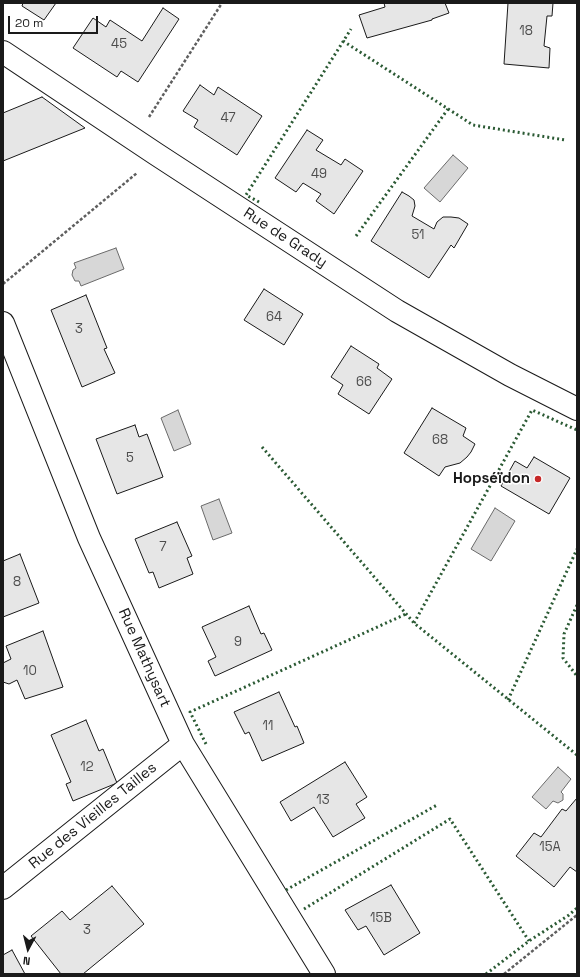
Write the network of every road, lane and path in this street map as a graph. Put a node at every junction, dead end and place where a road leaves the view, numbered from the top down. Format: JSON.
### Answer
{"nodes":[{"id":1,"x":222,"y":3,"type":"edge"},
{"id":2,"x":3,"y":52,"type":"edge"},
{"id":3,"x":134,"y":139,"type":"junction"},
{"id":4,"x":156,"y":154,"type":"junction"},
{"id":5,"x":3,"y":284,"type":"edge"},
{"id":6,"x":3,"y":323,"type":"edge"},
{"id":7,"x":577,"y":409,"type":"edge"},
{"id":8,"x":183,"y":744,"type":"junction"},
{"id":9,"x":3,"y":888,"type":"edge"},
{"id":10,"x":577,"y":915,"type":"edge"},
{"id":11,"x":324,"y":974,"type":"edge"},
{"id":12,"x":504,"y":974,"type":"edge"}],
"edges":[{"from":1,"to":3,"type":"path"},
{"from":2,"to":3,"type":"street","name":"Rue de Grady"},
{"from":3,"to":4,"type":"street","name":"Rue de Grady"},
{"from":4,"to":5,"type":"path"},
{"from":4,"to":7,"type":"street","name":"Rue de Grady"},
{"from":6,"to":8,"type":"street","name":"Rue Mathysart"},
{"from":8,"to":9,"type":"street","name":"Rue des Vieilles Tailles"},
{"from":8,"to":11,"type":"street","name":"Rue Mathysart"},
{"from":10,"to":12,"type":"path"}]}
